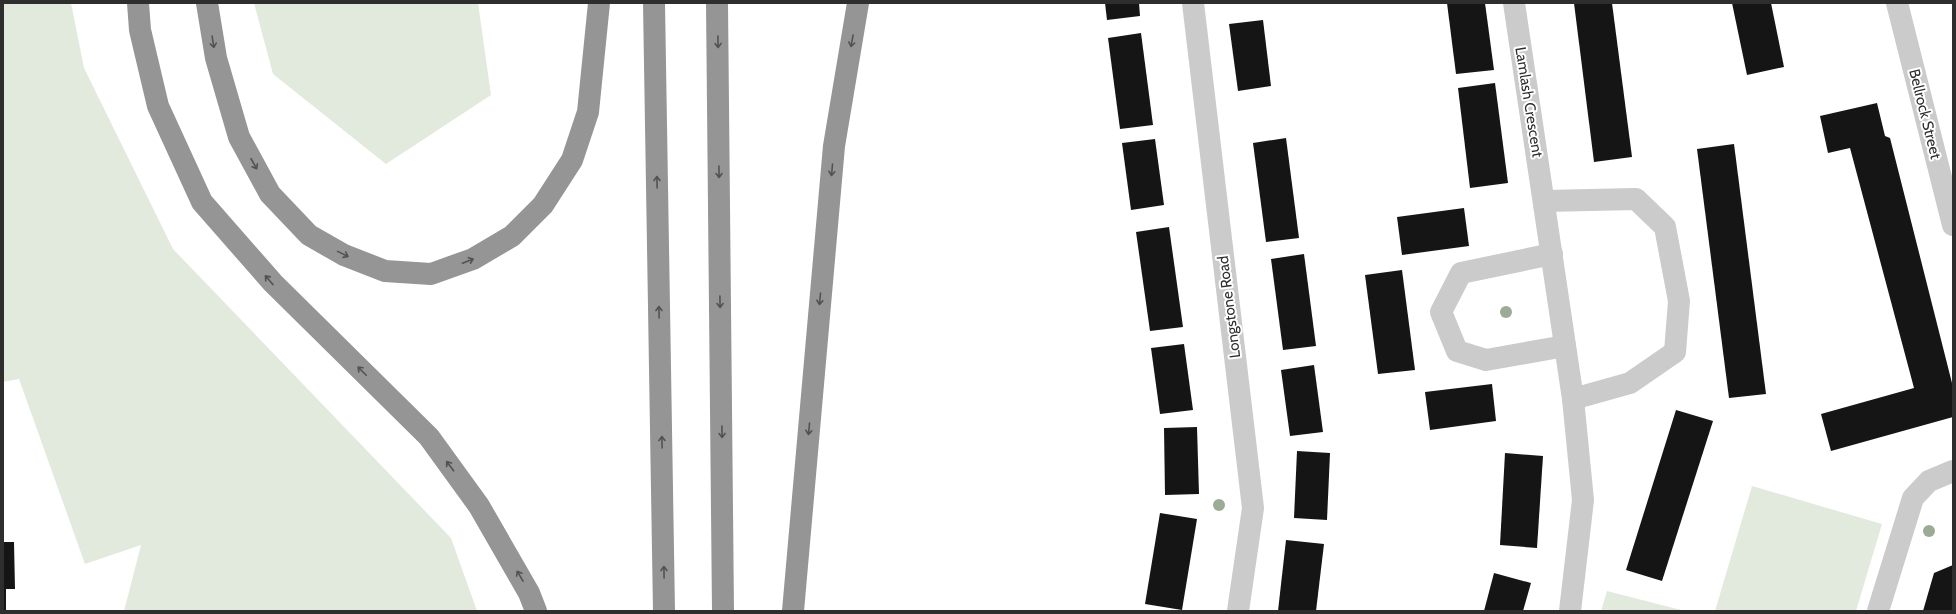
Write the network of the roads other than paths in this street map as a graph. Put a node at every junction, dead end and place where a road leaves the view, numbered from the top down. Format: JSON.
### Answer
{"nodes":[{"id":1,"x":138,"y":3,"type":"edge"},
{"id":2,"x":207,"y":3,"type":"edge"},
{"id":3,"x":599,"y":3,"type":"edge"},
{"id":4,"x":654,"y":3,"type":"edge"},
{"id":5,"x":717,"y":3,"type":"edge"},
{"id":6,"x":858,"y":3,"type":"edge"},
{"id":7,"x":1193,"y":3,"type":"edge"},
{"id":8,"x":1514,"y":3,"type":"edge"},
{"id":9,"x":1897,"y":3,"type":"edge"},
{"id":10,"x":1544,"y":201,"type":"junction"},
{"id":11,"x":1953,"y":225,"type":"edge"},
{"id":12,"x":1552,"y":254,"type":"junction"},
{"id":13,"x":1565,"y":346,"type":"junction"},
{"id":14,"x":1573,"y":399,"type":"junction"},
{"id":15,"x":1953,"y":471,"type":"edge"},
{"id":16,"x":536,"y":611,"type":"edge"},
{"id":17,"x":664,"y":611,"type":"edge"},
{"id":18,"x":724,"y":611,"type":"edge"},
{"id":19,"x":793,"y":611,"type":"edge"},
{"id":20,"x":1238,"y":611,"type":"edge"},
{"id":21,"x":1570,"y":611,"type":"edge"},
{"id":22,"x":1878,"y":611,"type":"edge"}],
"edges":[{"from":16,"to":1,"type":"highway","one_way":true},
{"from":2,"to":3,"type":"highway","one_way":true},
{"from":17,"to":4,"type":"highway","one_way":true},
{"from":5,"to":18,"type":"highway","one_way":true},
{"from":6,"to":19,"type":"highway","one_way":true},
{"from":7,"to":20,"type":"street","name":"Longstone Road"},
{"from":8,"to":10,"type":"street","name":"Lamlash Crescent"},
{"from":9,"to":11,"type":"street","name":"Bellrock Street"},
{"from":10,"to":12,"type":"street","name":"Lamlash Crescent"},
{"from":10,"to":14,"type":"street"},
{"from":12,"to":13,"type":"street","name":"Lamlash Crescent"},
{"from":12,"to":13,"type":"street"},
{"from":13,"to":14,"type":"street","name":"Lamlash Crescent"},
{"from":14,"to":21,"type":"street","name":"Lamlash Crescent"},
{"from":15,"to":22,"type":"street"}]}
